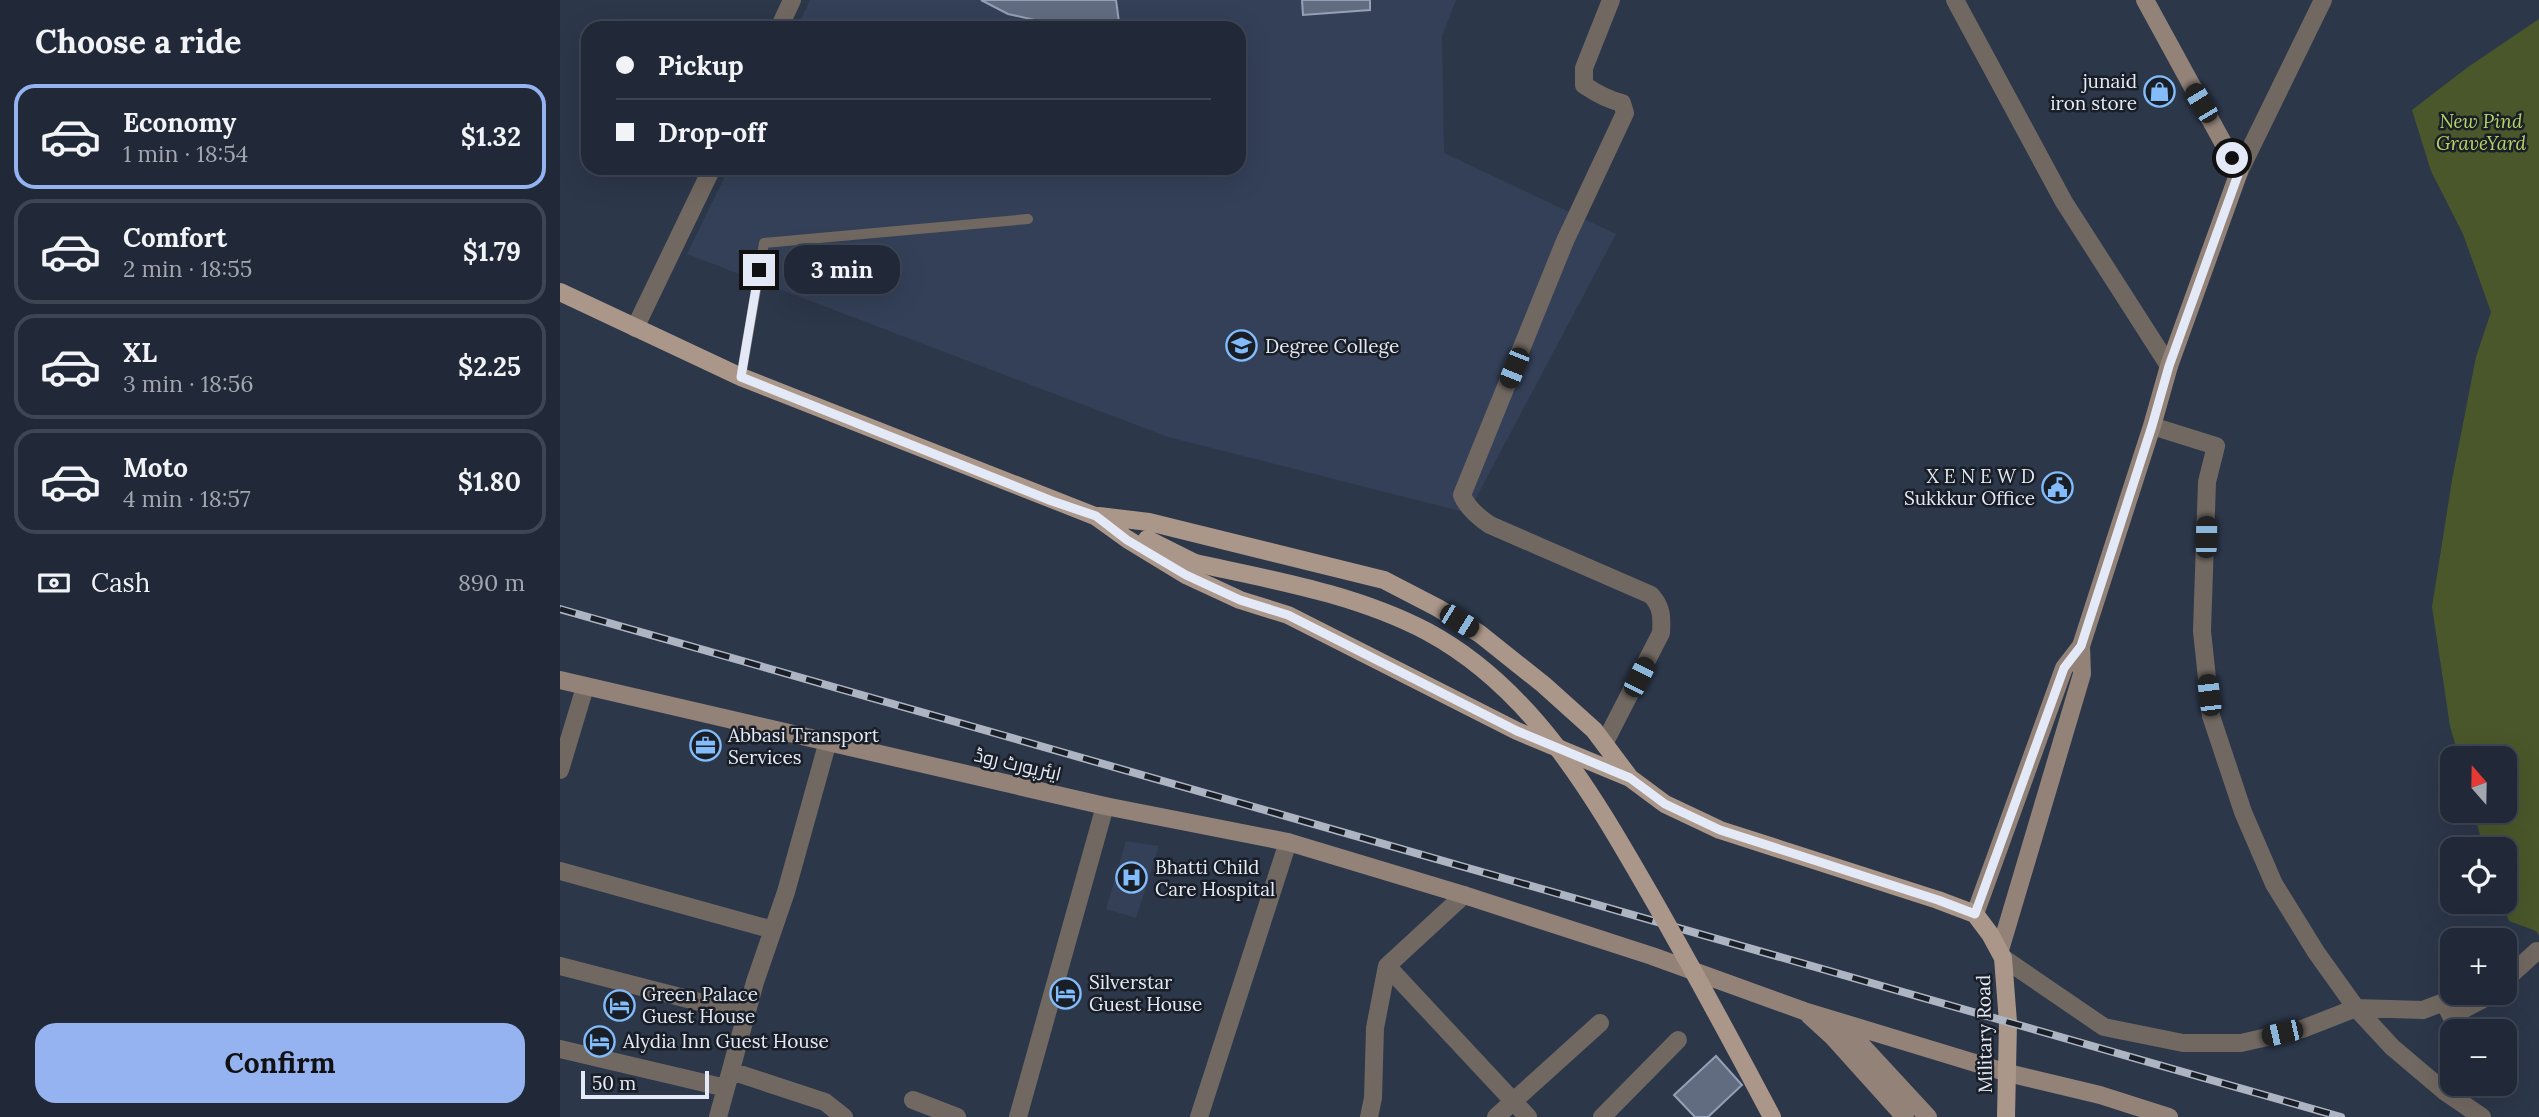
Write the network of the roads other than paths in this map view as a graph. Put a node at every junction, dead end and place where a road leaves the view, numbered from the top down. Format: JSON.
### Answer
{"nodes":[{"id":1,"x":792,"y":0,"type":"edge"},
{"id":2,"x":1611,"y":0,"type":"edge"},
{"id":3,"x":1955,"y":0,"type":"edge"},
{"id":4,"x":2146,"y":0,"type":"edge"},
{"id":5,"x":2323,"y":0,"type":"edge"},
{"id":6,"x":782,"y":21,"type":"edge"},
{"id":7,"x":2239,"y":172,"type":"junction"},
{"id":8,"x":709,"y":175,"type":"edge"},
{"id":9,"x":1028,"y":219,"type":"dead end"},
{"id":10,"x":560,"y":292,"type":"edge"},
{"id":11,"x":635,"y":328,"type":"junction"},
{"id":12,"x":2169,"y":366,"type":"junction"},
{"id":13,"x":741,"y":377,"type":"junction"},
{"id":14,"x":2152,"y":426,"type":"junction"},
{"id":15,"x":1096,"y":516,"type":"junction"},
{"id":16,"x":2081,"y":646,"type":"junction"},
{"id":17,"x":560,"y":680,"type":"edge"},
{"id":18,"x":585,"y":687,"type":"junction"},
{"id":19,"x":828,"y":741,"type":"junction"},
{"id":20,"x":1605,"y":742,"type":"junction"},
{"id":21,"x":560,"y":770,"type":"edge"},
{"id":22,"x":1630,"y":778,"type":"junction"},
{"id":23,"x":1105,"y":806,"type":"junction"},
{"id":24,"x":1287,"y":842,"type":"junction"},
{"id":25,"x":560,"y":871,"type":"edge"},
{"id":26,"x":1464,"y":895,"type":"junction"},
{"id":27,"x":1975,"y":914,"type":"junction"},
{"id":28,"x":772,"y":930,"type":"junction"},
{"id":29,"x":2537,"y":951,"type":"dead end"},
{"id":30,"x":2001,"y":954,"type":"junction"},
{"id":31,"x":1387,"y":965,"type":"junction"},
{"id":32,"x":560,"y":966,"type":"edge"},
{"id":33,"x":2517,"y":969,"type":"edge"},
{"id":34,"x":2440,"y":1004,"type":"edge"},
{"id":35,"x":2446,"y":1005,"type":"edge"},
{"id":36,"x":2469,"y":1005,"type":"edge"},
{"id":37,"x":2356,"y":1008,"type":"junction"},
{"id":38,"x":1804,"y":1011,"type":"junction"},
{"id":39,"x":746,"y":1014,"type":"junction"},
{"id":40,"x":1840,"y":1021,"type":"junction"},
{"id":41,"x":1600,"y":1023,"type":"dead end"},
{"id":42,"x":1678,"y":1040,"type":"dead end"},
{"id":43,"x":560,"y":1049,"type":"edge"},
{"id":44,"x":2008,"y":1073,"type":"junction"},
{"id":45,"x":728,"y":1080,"type":"junction"},
{"id":46,"x":913,"y":1100,"type":"dead end"},
{"id":47,"x":1513,"y":1101,"type":"junction"},
{"id":48,"x":718,"y":1117,"type":"edge"},
{"id":49,"x":844,"y":1117,"type":"edge"},
{"id":50,"x":957,"y":1117,"type":"edge"},
{"id":51,"x":1018,"y":1117,"type":"edge"},
{"id":52,"x":1199,"y":1117,"type":"edge"},
{"id":53,"x":1369,"y":1117,"type":"edge"},
{"id":54,"x":1496,"y":1117,"type":"edge"},
{"id":55,"x":1528,"y":1117,"type":"edge"},
{"id":56,"x":1602,"y":1117,"type":"edge"},
{"id":57,"x":1772,"y":1117,"type":"edge"},
{"id":58,"x":1905,"y":1117,"type":"edge"},
{"id":59,"x":1928,"y":1117,"type":"edge"},
{"id":60,"x":2006,"y":1117,"type":"edge"},
{"id":61,"x":2169,"y":1117,"type":"edge"},
{"id":62,"x":2482,"y":1117,"type":"edge"}],
"edges":[{"from":1,"to":6,"type":"street"},
{"from":2,"to":20,"type":"street"},
{"from":3,"to":12,"type":"street"},
{"from":4,"to":7,"type":"main road"},
{"from":5,"to":7,"type":"street"},
{"from":7,"to":12,"type":"main road"},
{"from":8,"to":11,"type":"street"},
{"from":9,"to":13,"type":"lane"},
{"from":10,"to":11,"type":"main road"},
{"from":11,"to":13,"type":"main road"},
{"from":12,"to":14,"type":"main road"},
{"from":13,"to":15,"type":"main road"},
{"from":14,"to":16,"type":"main road"},
{"from":14,"to":37,"type":"street"},
{"from":15,"to":20,"type":"main road"},
{"from":15,"to":22,"type":"main road"},
{"from":15,"to":57,"type":"main road","bridge":true},
{"from":16,"to":27,"type":"main road"},
{"from":16,"to":30,"type":"main road"},
{"from":17,"to":18,"type":"main road","name":"ایئرپورٹ روڈ"},
{"from":18,"to":19,"type":"main road","name":"ایئرپورٹ روڈ"},
{"from":18,"to":21,"type":"street"},
{"from":19,"to":23,"type":"main road","name":"ایئرپورٹ روڈ"},
{"from":19,"to":28,"type":"street"},
{"from":20,"to":22,"type":"main road"},
{"from":22,"to":27,"type":"main road"},
{"from":23,"to":24,"type":"main road","name":"ایئرپورٹ روڈ"},
{"from":23,"to":51,"type":"street"},
{"from":24,"to":26,"type":"main road","name":"ایئرپورٹ روڈ"},
{"from":24,"to":52,"type":"street"},
{"from":25,"to":28,"type":"street"},
{"from":26,"to":31,"type":"street"},
{"from":26,"to":38,"type":"main road","name":"ایئرپورٹ روڈ"},
{"from":27,"to":30,"type":"main road"},
{"from":28,"to":39,"type":"street"},
{"from":29,"to":33,"type":"street"},
{"from":30,"to":37,"type":"street"},
{"from":30,"to":44,"type":"main road","name":"Military Road"},
{"from":31,"to":47,"type":"street"},
{"from":31,"to":53,"type":"street"},
{"from":32,"to":39,"type":"street"},
{"from":34,"to":37,"type":"street"},
{"from":35,"to":36,"type":"street"},
{"from":37,"to":62,"type":"street"},
{"from":38,"to":40,"type":"main road","name":"ایئرپورٹ روڈ"},
{"from":38,"to":58,"type":"main road"},
{"from":39,"to":45,"type":"street"},
{"from":40,"to":44,"type":"main road","name":"ایئرپورٹ روڈ"},
{"from":40,"to":59,"type":"main road"},
{"from":41,"to":47,"type":"street"},
{"from":42,"to":56,"type":"street"},
{"from":43,"to":45,"type":"street"},
{"from":44,"to":60,"type":"main road","name":"Military Road"},
{"from":44,"to":61,"type":"main road","name":"ایئرپورٹ روڈ"},
{"from":45,"to":48,"type":"street"},
{"from":45,"to":49,"type":"street"},
{"from":46,"to":50,"type":"street"},
{"from":47,"to":54,"type":"street"},
{"from":47,"to":55,"type":"street"}]}
